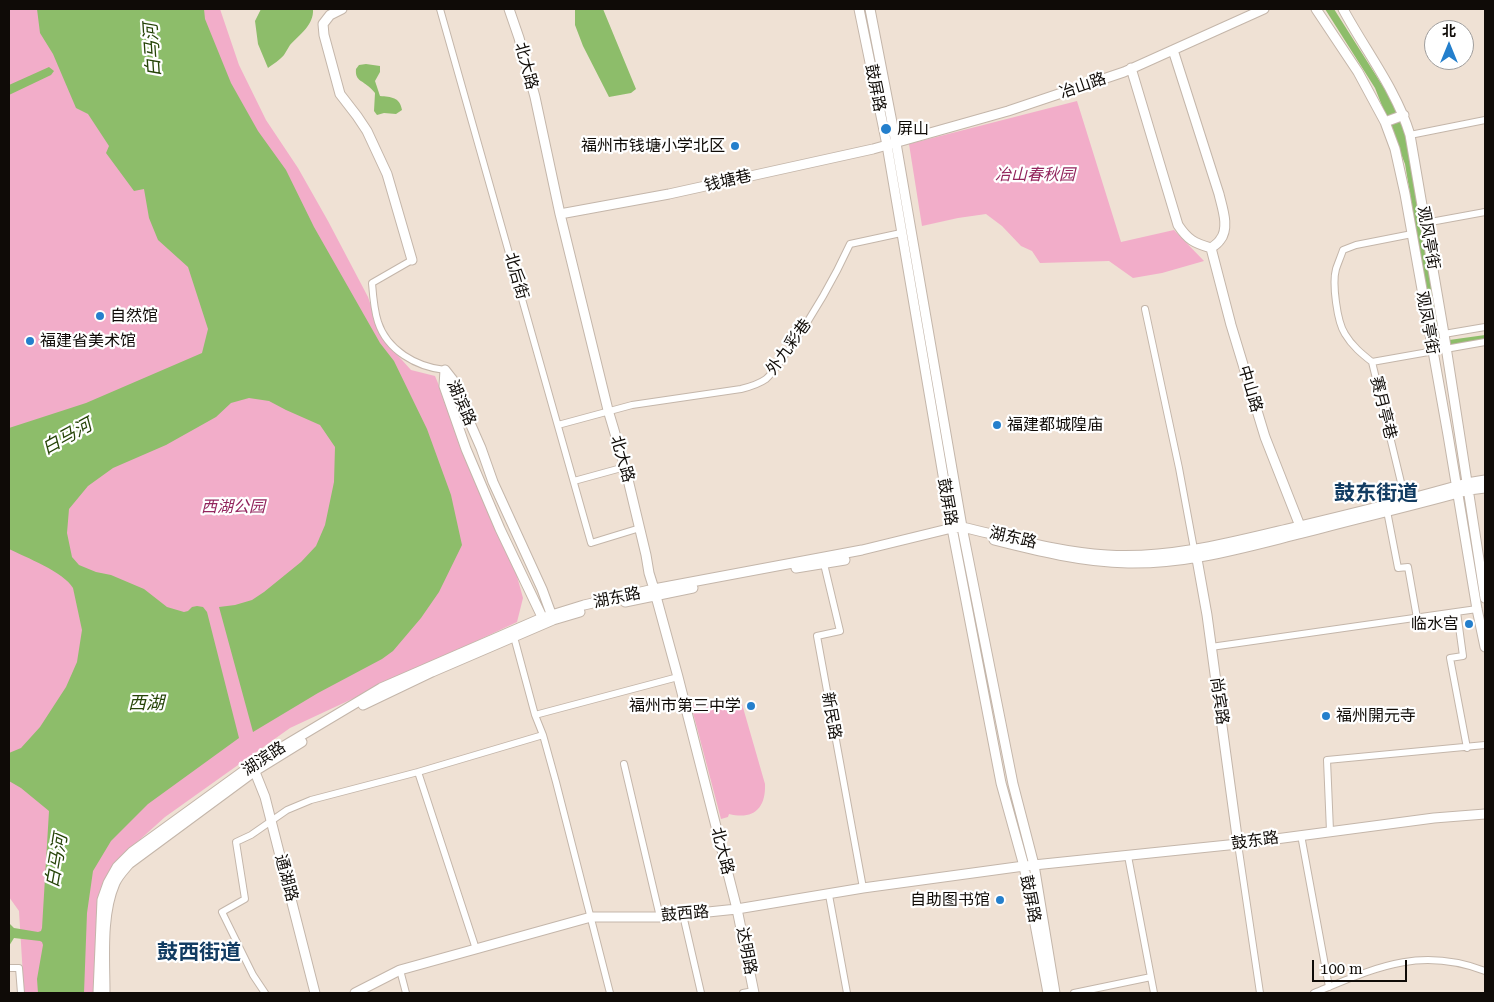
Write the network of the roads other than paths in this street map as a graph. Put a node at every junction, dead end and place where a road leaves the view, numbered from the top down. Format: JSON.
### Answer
{"nodes":[{"id":1,"x":342,"y":9,"type":"edge"},
{"id":2,"x":440,"y":9,"type":"edge"},
{"id":3,"x":509,"y":9,"type":"edge"},
{"id":4,"x":859,"y":9,"type":"edge"},
{"id":5,"x":870,"y":9,"type":"edge"},
{"id":6,"x":1264,"y":9,"type":"edge"},
{"id":7,"x":1316,"y":9,"type":"edge"},
{"id":8,"x":1343,"y":9,"type":"edge"},
{"id":9,"x":1173,"y":50,"type":"junction"},
{"id":10,"x":1132,"y":68,"type":"junction"},
{"id":11,"x":1404,"y":115,"type":"junction"},
{"id":12,"x":1485,"y":120,"type":"edge"},
{"id":13,"x":1385,"y":122,"type":"junction"},
{"id":14,"x":1410,"y":135,"type":"junction"},
{"id":15,"x":891,"y":144,"type":"junction"},
{"id":16,"x":1485,"y":212,"type":"edge"},
{"id":17,"x":560,"y":214,"type":"junction"},
{"id":18,"x":1425,"y":223,"type":"junction"},
{"id":19,"x":901,"y":233,"type":"junction"},
{"id":20,"x":1412,"y":234,"type":"junction"},
{"id":21,"x":1211,"y":248,"type":"junction"},
{"id":22,"x":412,"y":260,"type":"joint"},
{"id":23,"x":1145,"y":309,"type":"dead end"},
{"id":24,"x":1485,"y":327,"type":"edge"},
{"id":25,"x":1444,"y":334,"type":"junction"},
{"id":26,"x":1485,"y":342,"type":"edge"},
{"id":27,"x":1446,"y":349,"type":"junction"},
{"id":28,"x":1432,"y":351,"type":"junction"},
{"id":29,"x":1372,"y":362,"type":"junction"},
{"id":30,"x":445,"y":370,"type":"junction"},
{"id":31,"x":608,"y":410,"type":"junction"},
{"id":32,"x":558,"y":425,"type":"junction"},
{"id":33,"x":625,"y":466,"type":"junction"},
{"id":34,"x":1485,"y":480,"type":"edge"},
{"id":35,"x":574,"y":481,"type":"junction"},
{"id":36,"x":1468,"y":487,"type":"junction"},
{"id":37,"x":1485,"y":488,"type":"edge"},
{"id":38,"x":1457,"y":490,"type":"junction"},
{"id":39,"x":1405,"y":499,"type":"junction"},
{"id":40,"x":1387,"y":511,"type":"junction"},
{"id":41,"x":1300,"y":526,"type":"junction"},
{"id":42,"x":640,"y":528,"type":"junction"},
{"id":43,"x":963,"y":530,"type":"junction"},
{"id":44,"x":952,"y":531,"type":"junction"},
{"id":45,"x":1194,"y":549,"type":"junction"},
{"id":46,"x":1197,"y":559,"type":"junction"},
{"id":47,"x":824,"y":564,"type":"junction"},
{"id":48,"x":655,"y":592,"type":"junction"},
{"id":49,"x":1485,"y":598,"type":"edge"},
{"id":50,"x":1477,"y":609,"type":"junction"},
{"id":51,"x":1457,"y":612,"type":"junction"},
{"id":52,"x":1417,"y":618,"type":"junction"},
{"id":53,"x":548,"y":619,"type":"junction"},
{"id":54,"x":514,"y":637,"type":"junction"},
{"id":55,"x":1211,"y":647,"type":"junction"},
{"id":56,"x":1485,"y":647,"type":"edge"},
{"id":57,"x":678,"y":677,"type":"junction"},
{"id":58,"x":535,"y":715,"type":"junction"},
{"id":59,"x":543,"y":735,"type":"junction"},
{"id":60,"x":1485,"y":746,"type":"edge"},
{"id":61,"x":1467,"y":748,"type":"junction"},
{"id":62,"x":624,"y":764,"type":"dead end"},
{"id":63,"x":254,"y":768,"type":"junction"},
{"id":64,"x":418,"y":772,"type":"junction"},
{"id":65,"x":1485,"y":814,"type":"edge"},
{"id":66,"x":270,"y":822,"type":"junction"},
{"id":67,"x":1330,"y":831,"type":"junction"},
{"id":68,"x":1301,"y":835,"type":"junction"},
{"id":69,"x":1238,"y":844,"type":"junction"},
{"id":70,"x":1128,"y":856,"type":"junction"},
{"id":71,"x":1034,"y":865,"type":"junction"},
{"id":72,"x":1024,"y":866,"type":"junction"},
{"id":73,"x":863,"y":888,"type":"junction"},
{"id":74,"x":829,"y":895,"type":"junction"},
{"id":75,"x":737,"y":909,"type":"junction"},
{"id":76,"x":683,"y":915,"type":"junction"},
{"id":77,"x":591,"y":917,"type":"junction"},
{"id":78,"x":660,"y":917,"type":"junction"},
{"id":79,"x":476,"y":949,"type":"junction"},
{"id":80,"x":9,"y":968,"type":"edge"},
{"id":81,"x":400,"y":970,"type":"junction"},
{"id":82,"x":1485,"y":971,"type":"edge"},
{"id":83,"x":1151,"y":977,"type":"junction"},
{"id":84,"x":1329,"y":987,"type":"junction"},
{"id":85,"x":754,"y":992,"type":"edge"},
{"id":86,"x":21,"y":993,"type":"edge"},
{"id":87,"x":98,"y":993,"type":"edge"},
{"id":88,"x":105,"y":993,"type":"edge"},
{"id":89,"x":265,"y":993,"type":"edge"},
{"id":90,"x":315,"y":993,"type":"edge"},
{"id":91,"x":355,"y":993,"type":"edge"},
{"id":92,"x":406,"y":993,"type":"edge"},
{"id":93,"x":610,"y":993,"type":"edge"},
{"id":94,"x":701,"y":993,"type":"edge"},
{"id":95,"x":743,"y":993,"type":"edge"},
{"id":96,"x":847,"y":993,"type":"edge"},
{"id":97,"x":1048,"y":993,"type":"edge"},
{"id":98,"x":1055,"y":993,"type":"edge"},
{"id":99,"x":1074,"y":993,"type":"edge"},
{"id":100,"x":1154,"y":993,"type":"edge"},
{"id":101,"x":1260,"y":993,"type":"edge"},
{"id":102,"x":1314,"y":993,"type":"edge"}],
"edges":[{"from":1,"to":22,"type":"street"},
{"from":2,"to":32,"type":"street","name":"北后街"},
{"from":3,"to":17,"type":"street","name":"北大路"},
{"from":4,"to":15,"type":"street","name":"鼓屏路"},
{"from":5,"to":15,"type":"street","name":"鼓屏路"},
{"from":6,"to":9,"type":"street","name":"冶山路"},
{"from":7,"to":13,"type":"street","name":"观凤亭街"},
{"from":8,"to":11,"type":"street","name":"观风亭街"},
{"from":9,"to":10,"type":"street","name":"冶山路"},
{"from":9,"to":21,"type":"street"},
{"from":10,"to":15,"type":"street","name":"冶山路"},
{"from":10,"to":21,"type":"street"},
{"from":11,"to":13,"type":"street"},
{"from":11,"to":14,"type":"street","name":"观风亭街"},
{"from":12,"to":14,"type":"street"},
{"from":13,"to":20,"type":"street","name":"观凤亭街"},
{"from":14,"to":18,"type":"street","name":"观风亭街"},
{"from":15,"to":17,"type":"street","name":"钱塘巷"},
{"from":15,"to":19,"type":"street","name":"鼓屏路"},
{"from":15,"to":43,"type":"street","name":"鼓屏路"},
{"from":16,"to":18,"type":"street"},
{"from":17,"to":31,"type":"street","name":"北大路"},
{"from":18,"to":25,"type":"street","name":"观风亭街"},
{"from":19,"to":31,"type":"street","name":"外九彩巷"},
{"from":19,"to":44,"type":"street","name":"鼓屏路"},
{"from":20,"to":28,"type":"street","name":"观凤亭街"},
{"from":20,"to":29,"type":"street","name":"赛月亭巷"},
{"from":21,"to":41,"type":"street","name":"中山路"},
{"from":22,"to":30,"type":"street"},
{"from":23,"to":45,"type":"street"},
{"from":24,"to":25,"type":"street"},
{"from":25,"to":27,"type":"street","name":"观风亭街"},
{"from":26,"to":27,"type":"street"},
{"from":27,"to":28,"type":"street"},
{"from":27,"to":36,"type":"street","name":"观风亭街"},
{"from":28,"to":29,"type":"street"},
{"from":28,"to":38,"type":"street","name":"观凤亭街"},
{"from":29,"to":39,"type":"street","name":"赛月亭巷"},
{"from":30,"to":53,"type":"street","name":"湖滨路"},
{"from":30,"to":53,"type":"street","name":"湖滨路"},
{"from":31,"to":32,"type":"street"},
{"from":31,"to":33,"type":"street","name":"北大路"},
{"from":32,"to":35,"type":"street","name":"北后街"},
{"from":33,"to":35,"type":"street"},
{"from":33,"to":42,"type":"street","name":"北大路"},
{"from":34,"to":36,"type":"street","name":"湖东路"},
{"from":35,"to":42,"type":"street","name":"北后街"},
{"from":36,"to":37,"type":"street","name":"湖东路"},
{"from":36,"to":38,"type":"street","name":"湖东路"},
{"from":36,"to":49,"type":"street","name":"观风亭街"},
{"from":38,"to":39,"type":"street","name":"湖东路"},
{"from":38,"to":40,"type":"street","name":"湖东路"},
{"from":38,"to":50,"type":"street","name":"观凤亭街"},
{"from":39,"to":41,"type":"street","name":"湖东路"},
{"from":40,"to":46,"type":"street","name":"湖东路"},
{"from":40,"to":52,"type":"street"},
{"from":41,"to":45,"type":"street","name":"湖东路"},
{"from":42,"to":48,"type":"street","name":"北大路"},
{"from":43,"to":44,"type":"street","name":"湖东路"},
{"from":43,"to":45,"type":"street","name":"湖东路"},
{"from":43,"to":46,"type":"street","name":"湖东路"},
{"from":43,"to":71,"type":"street","name":"鼓屏路"},
{"from":44,"to":47,"type":"street","name":"湖东路"},
{"from":44,"to":48,"type":"street","name":"湖东路"},
{"from":44,"to":72,"type":"street","name":"鼓屏路"},
{"from":46,"to":55,"type":"street","name":"尚宾路"},
{"from":47,"to":48,"type":"street","name":"湖东路"},
{"from":47,"to":73,"type":"street","name":"新民路"},
{"from":48,"to":53,"type":"street","name":"湖东路"},
{"from":48,"to":57,"type":"street","name":"北大路"},
{"from":50,"to":51,"type":"street"},
{"from":50,"to":56,"type":"street","name":"观凤亭街"},
{"from":51,"to":52,"type":"street"},
{"from":51,"to":61,"type":"street"},
{"from":52,"to":55,"type":"street"},
{"from":53,"to":54,"type":"street","name":"湖滨路"},
{"from":53,"to":63,"type":"street","name":"湖滨路"},
{"from":54,"to":58,"type":"street"},
{"from":54,"to":63,"type":"street","name":"湖滨路"},
{"from":55,"to":69,"type":"street","name":"尚宾路"},
{"from":57,"to":58,"type":"street"},
{"from":57,"to":75,"type":"street","name":"北大路"},
{"from":58,"to":59,"type":"street"},
{"from":59,"to":64,"type":"street"},
{"from":59,"to":77,"type":"street"},
{"from":60,"to":61,"type":"street"},
{"from":61,"to":67,"type":"street"},
{"from":62,"to":78,"type":"street"},
{"from":63,"to":66,"type":"street","name":"通湖路"},
{"from":63,"to":87,"type":"street","name":"湖滨路"},
{"from":63,"to":88,"type":"street","name":"湖滨路"},
{"from":64,"to":66,"type":"street"},
{"from":64,"to":79,"type":"street"},
{"from":65,"to":67,"type":"street","name":"鼓东路"},
{"from":66,"to":89,"type":"street"},
{"from":66,"to":90,"type":"street","name":"通湖路"},
{"from":67,"to":68,"type":"street","name":"鼓东路"},
{"from":68,"to":69,"type":"street","name":"鼓东路"},
{"from":68,"to":84,"type":"street"},
{"from":69,"to":70,"type":"street","name":"鼓东路"},
{"from":69,"to":101,"type":"street"},
{"from":70,"to":71,"type":"street","name":"鼓东路"},
{"from":70,"to":83,"type":"street"},
{"from":71,"to":72,"type":"street","name":"鼓东路"},
{"from":71,"to":98,"type":"street","name":"鼓屏路"},
{"from":72,"to":73,"type":"street","name":"鼓西路"},
{"from":72,"to":97,"type":"street","name":"鼓屏路"},
{"from":73,"to":74,"type":"street","name":"鼓西路"},
{"from":74,"to":75,"type":"street","name":"鼓西路"},
{"from":74,"to":96,"type":"street"},
{"from":75,"to":76,"type":"street","name":"鼓西路"},
{"from":75,"to":85,"type":"street","name":"达明路"},
{"from":76,"to":78,"type":"street","name":"鼓西路"},
{"from":76,"to":94,"type":"street"},
{"from":77,"to":78,"type":"street","name":"鼓西路"},
{"from":77,"to":79,"type":"street","name":"鼓西路"},
{"from":77,"to":93,"type":"street"},
{"from":79,"to":81,"type":"street","name":"鼓西路"},
{"from":80,"to":86,"type":"street"},
{"from":81,"to":91,"type":"street","name":"鼓西路"},
{"from":81,"to":92,"type":"street"},
{"from":82,"to":84,"type":"street"},
{"from":83,"to":99,"type":"street"},
{"from":83,"to":100,"type":"street"},
{"from":84,"to":102,"type":"street"},
{"from":85,"to":95,"type":"street"}]}
